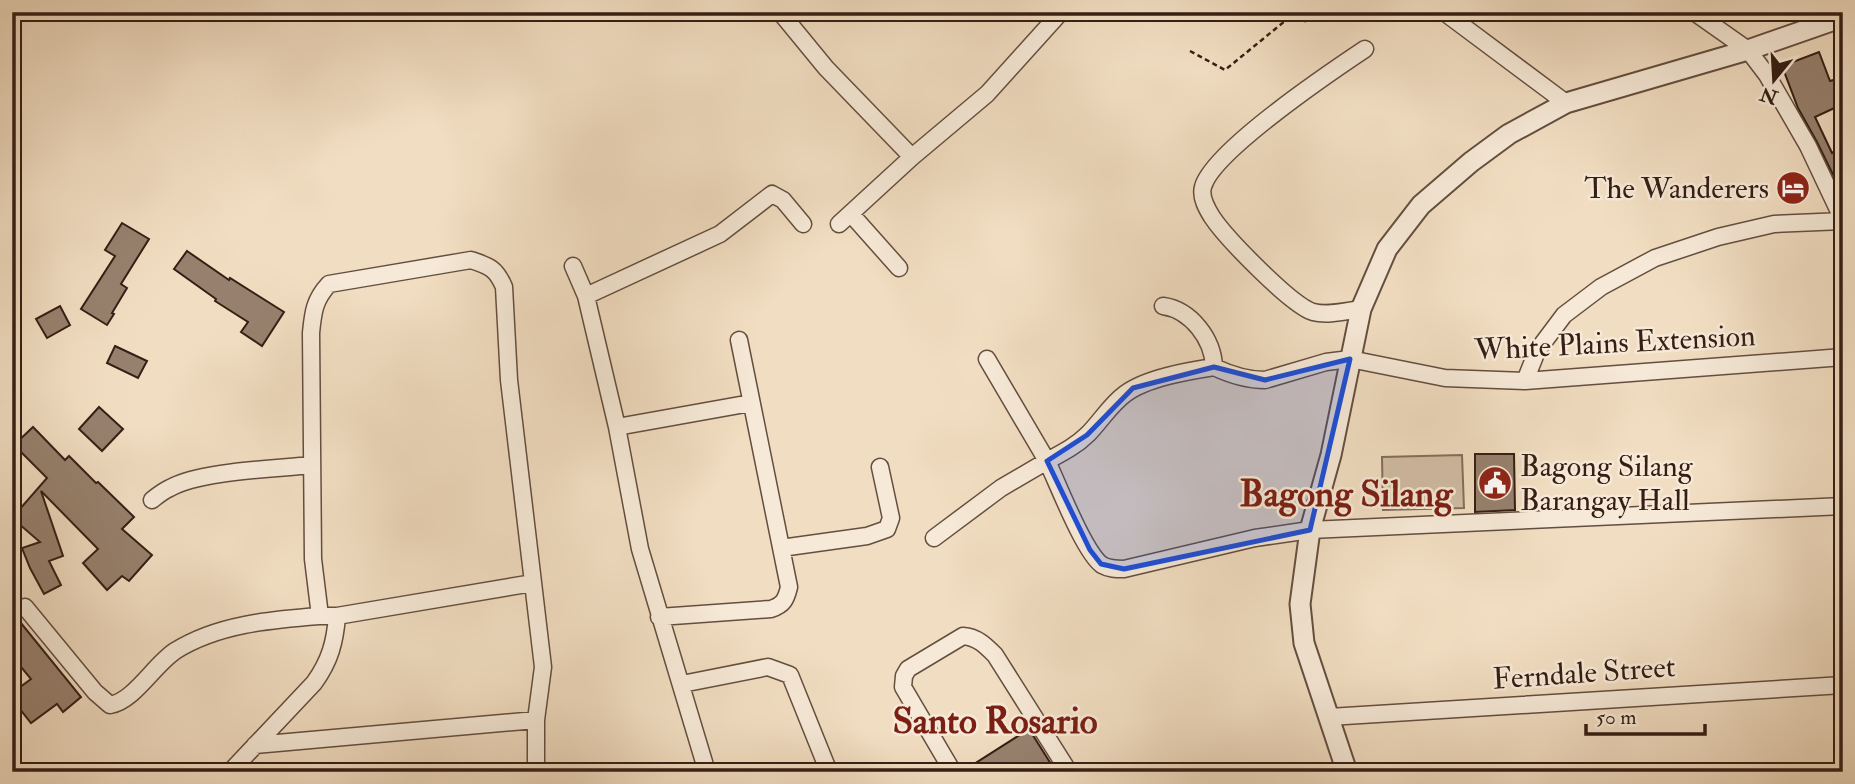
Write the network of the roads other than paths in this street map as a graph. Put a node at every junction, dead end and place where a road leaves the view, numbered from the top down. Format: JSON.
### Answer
{"nodes":[{"id":1,"x":779,"y":12,"type":"edge"},
{"id":2,"x":1061,"y":12,"type":"edge"},
{"id":3,"x":1444,"y":12,"type":"edge"},
{"id":4,"x":1694,"y":12,"type":"edge"},
{"id":5,"x":1843,"y":17,"type":"edge"},
{"id":6,"x":1365,"y":49,"type":"dead end"},
{"id":7,"x":1748,"y":50,"type":"junction"},
{"id":8,"x":1566,"y":103,"type":"junction"},
{"id":9,"x":912,"y":157,"type":"junction"},
{"id":10,"x":1843,"y":221,"type":"edge"},
{"id":11,"x":803,"y":224,"type":"dead end"},
{"id":12,"x":573,"y":267,"type":"dead end"},
{"id":13,"x":899,"y":268,"type":"dead end"},
{"id":14,"x":586,"y":296,"type":"junction"},
{"id":15,"x":1163,"y":306,"type":"dead end"},
{"id":16,"x":1361,"y":309,"type":"junction"},
{"id":17,"x":739,"y":340,"type":"dead end"},
{"id":18,"x":1843,"y":357,"type":"edge"},
{"id":19,"x":988,"y":359,"type":"dead end"},
{"id":20,"x":1350,"y":359,"type":"junction"},
{"id":21,"x":1214,"y":367,"type":"junction"},
{"id":22,"x":1525,"y":381,"type":"junction"},
{"id":23,"x":751,"y":403,"type":"junction"},
{"id":24,"x":617,"y":427,"type":"junction"},
{"id":25,"x":1047,"y":461,"type":"junction"},
{"id":26,"x":311,"y":465,"type":"junction"},
{"id":27,"x":880,"y":467,"type":"dead end"},
{"id":28,"x":152,"y":500,"type":"dead end"},
{"id":29,"x":1843,"y":506,"type":"edge"},
{"id":30,"x":1310,"y":530,"type":"junction"},
{"id":31,"x":934,"y":537,"type":"dead end"},
{"id":32,"x":781,"y":548,"type":"junction"},
{"id":33,"x":533,"y":583,"type":"junction"},
{"id":34,"x":25,"y":607,"type":"dead end"},
{"id":35,"x":320,"y":616,"type":"junction"},
{"id":36,"x":337,"y":616,"type":"junction"},
{"id":37,"x":659,"y":617,"type":"junction"},
{"id":38,"x":12,"y":667,"type":"edge"},
{"id":39,"x":12,"y":678,"type":"edge"},
{"id":40,"x":682,"y":684,"type":"junction"},
{"id":41,"x":1843,"y":685,"type":"edge"},
{"id":42,"x":1329,"y":717,"type":"junction"},
{"id":43,"x":536,"y":720,"type":"junction"},
{"id":44,"x":256,"y":745,"type":"junction"},
{"id":45,"x":230,"y":772,"type":"edge"},
{"id":46,"x":536,"y":772,"type":"edge"},
{"id":47,"x":707,"y":772,"type":"edge"},
{"id":48,"x":829,"y":772,"type":"edge"},
{"id":49,"x":953,"y":772,"type":"edge"},
{"id":50,"x":1069,"y":772,"type":"edge"},
{"id":51,"x":1348,"y":772,"type":"edge"}],
"edges":[{"from":1,"to":9,"type":"street"},
{"from":2,"to":9,"type":"street"},
{"from":3,"to":8,"type":"street"},
{"from":4,"to":7,"type":"street"},
{"from":5,"to":7,"type":"street"},
{"from":6,"to":16,"type":"street"},
{"from":7,"to":8,"type":"street"},
{"from":7,"to":10,"type":"street"},
{"from":8,"to":16,"type":"street"},
{"from":9,"to":13,"type":"street"},
{"from":10,"to":22,"type":"street"},
{"from":11,"to":14,"type":"street"},
{"from":12,"to":14,"type":"street"},
{"from":14,"to":24,"type":"street"},
{"from":15,"to":21,"type":"street"},
{"from":16,"to":20,"type":"street"},
{"from":17,"to":23,"type":"street"},
{"from":18,"to":22,"type":"street","name":"White Plains Extension"},
{"from":19,"to":25,"type":"street"},
{"from":20,"to":21,"type":"street"},
{"from":20,"to":22,"type":"street","name":"White Plains Extension"},
{"from":20,"to":30,"type":"street"},
{"from":21,"to":25,"type":"street"},
{"from":23,"to":24,"type":"street"},
{"from":23,"to":32,"type":"street"},
{"from":24,"to":37,"type":"street"},
{"from":25,"to":30,"type":"street"},
{"from":25,"to":31,"type":"street"},
{"from":26,"to":28,"type":"street"},
{"from":26,"to":33,"type":"street"},
{"from":26,"to":35,"type":"street"},
{"from":27,"to":32,"type":"street"},
{"from":29,"to":30,"type":"street"},
{"from":30,"to":42,"type":"street"},
{"from":32,"to":37,"type":"street"},
{"from":33,"to":36,"type":"street"},
{"from":33,"to":43,"type":"street"},
{"from":34,"to":35,"type":"street"},
{"from":35,"to":36,"type":"street"},
{"from":36,"to":44,"type":"street"},
{"from":37,"to":40,"type":"street"},
{"from":38,"to":39,"type":"lane"},
{"from":40,"to":47,"type":"street"},
{"from":40,"to":48,"type":"street"},
{"from":41,"to":42,"type":"street","name":"Ferndale Street"},
{"from":42,"to":51,"type":"street"},
{"from":43,"to":44,"type":"street"},
{"from":43,"to":46,"type":"street"},
{"from":44,"to":45,"type":"street"},
{"from":49,"to":50,"type":"street"}]}
